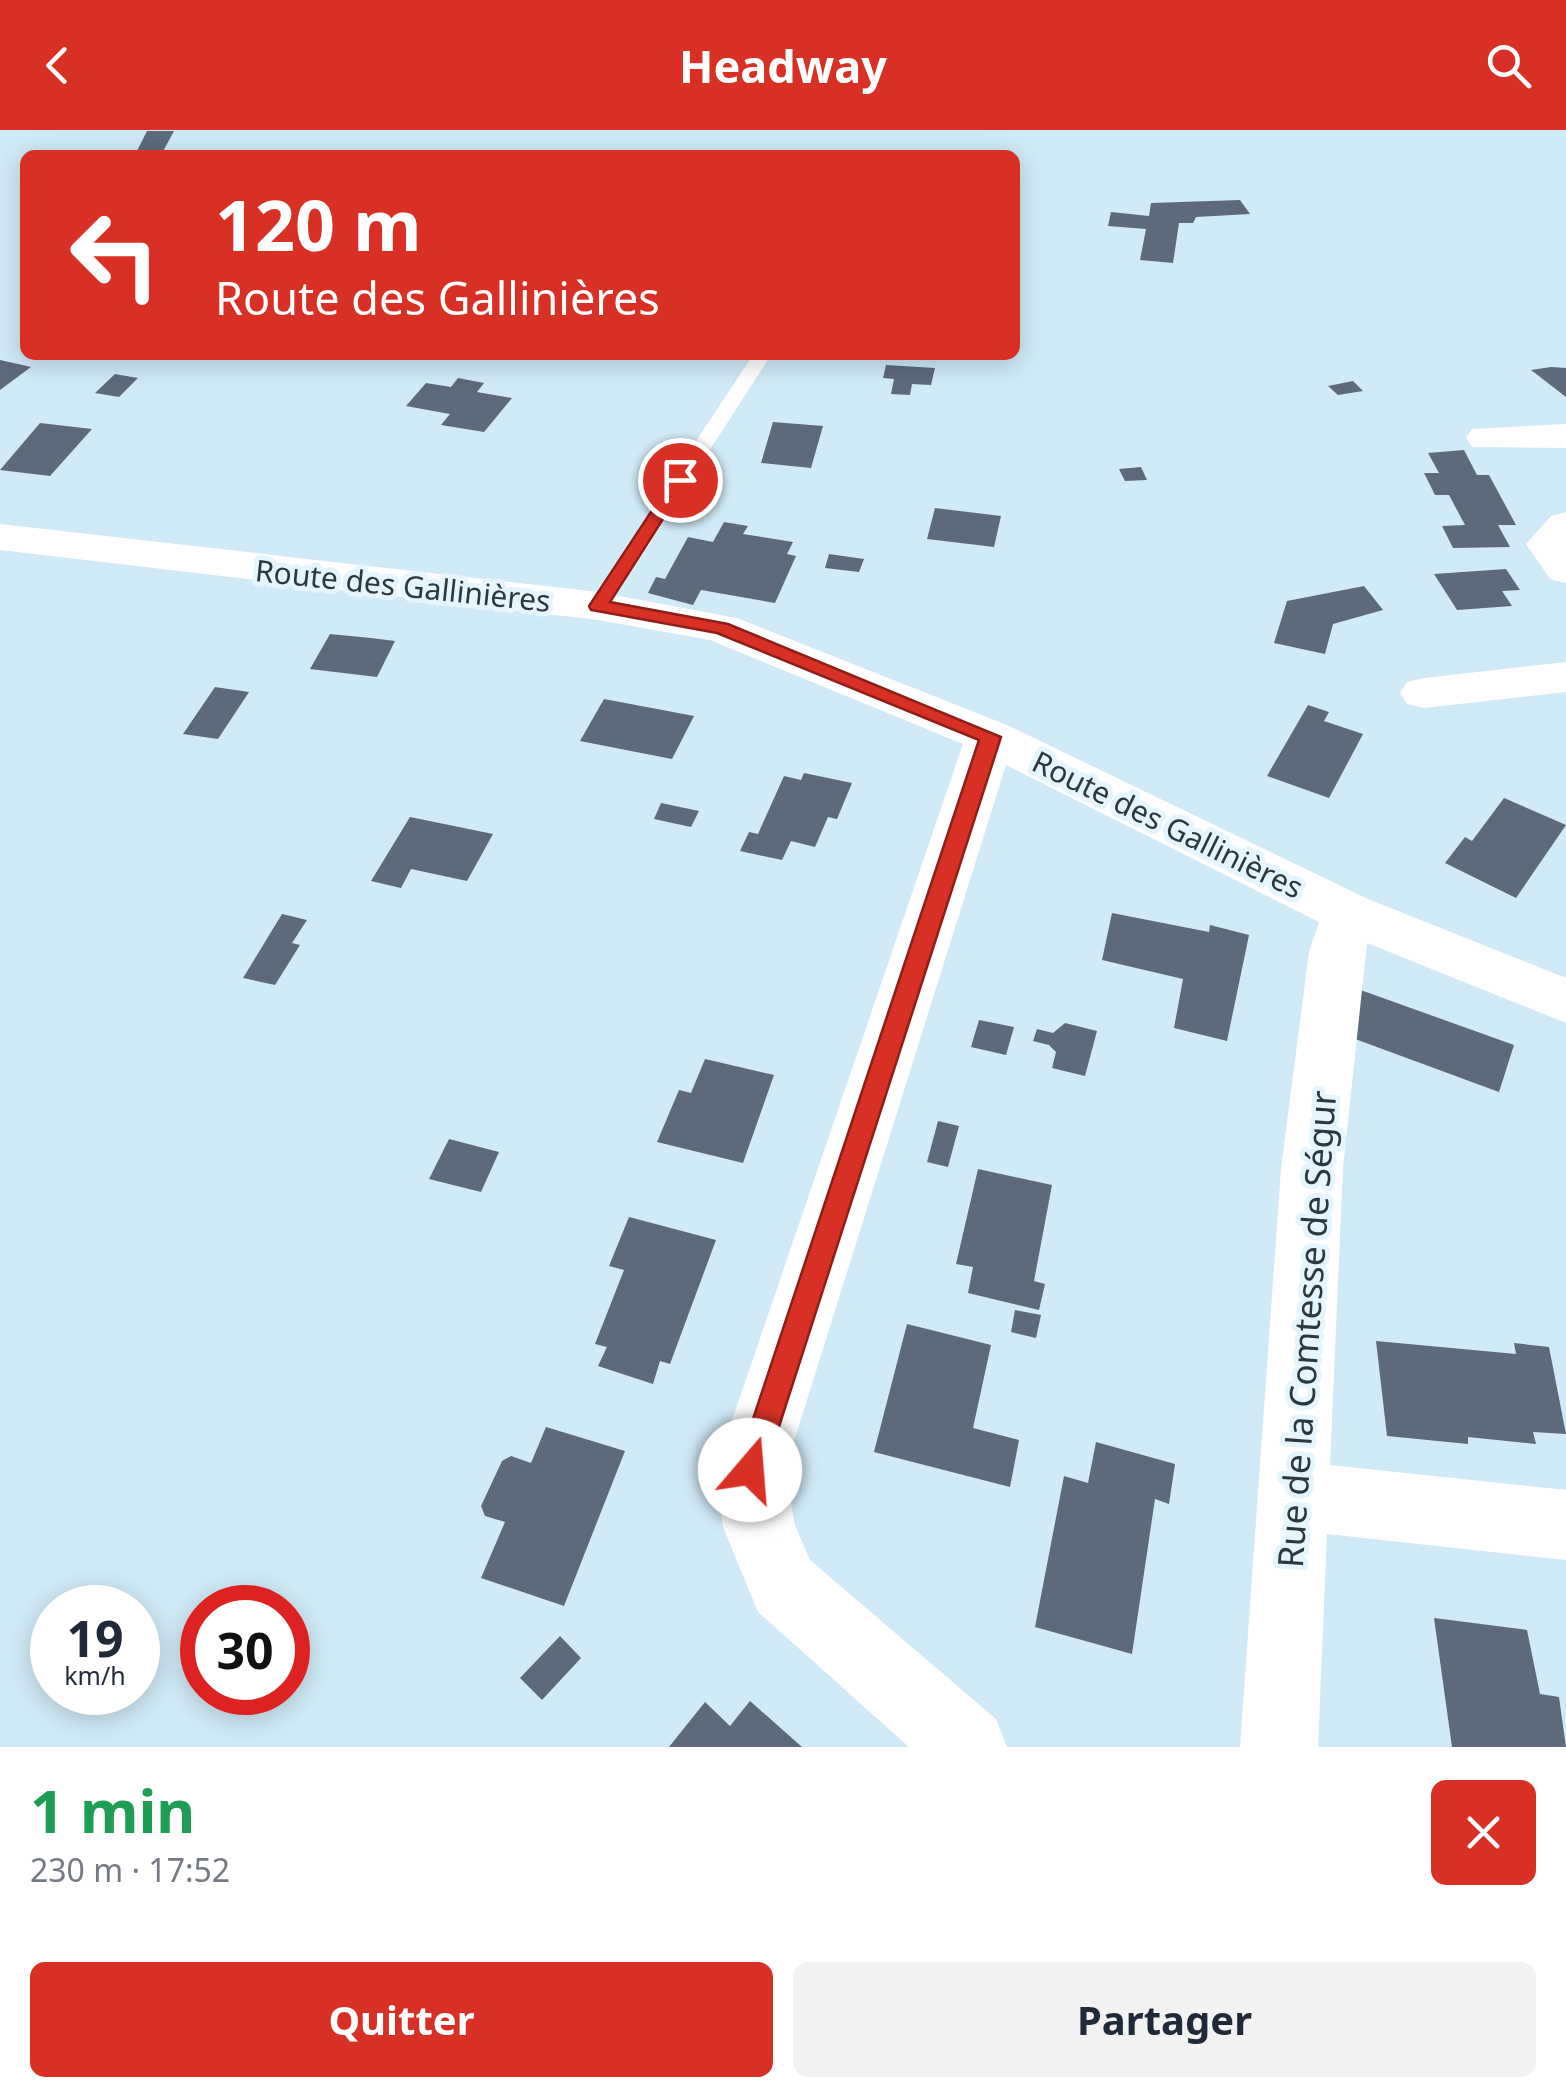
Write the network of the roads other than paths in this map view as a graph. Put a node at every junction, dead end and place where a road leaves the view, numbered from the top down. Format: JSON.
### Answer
{"nodes":[{"id":1,"x":759,"y":360,"type":"edge"},
{"id":2,"x":1566,"y":436,"type":"edge"},
{"id":3,"x":1486,"y":438,"type":"dead end"},
{"id":4,"x":1566,"y":525,"type":"edge"},
{"id":5,"x":0,"y":537,"type":"edge"},
{"id":6,"x":1566,"y":570,"type":"edge"},
{"id":7,"x":598,"y":606,"type":"junction"},
{"id":8,"x":1566,"y":676,"type":"edge"},
{"id":9,"x":1424,"y":693,"type":"dead end"},
{"id":10,"x":990,"y":737,"type":"junction"},
{"id":11,"x":1350,"y":912,"type":"junction"},
{"id":12,"x":1566,"y":1000,"type":"edge"},
{"id":13,"x":1295,"y":1496,"type":"junction"},
{"id":14,"x":1566,"y":1525,"type":"edge"},
{"id":15,"x":968,"y":1747,"type":"edge"},
{"id":16,"x":1280,"y":1747,"type":"edge"}],
"edges":[{"from":1,"to":7,"type":"lane"},
{"from":2,"to":3,"type":"street"},
{"from":4,"to":6,"type":"street"},
{"from":5,"to":7,"type":"street","name":"Route des Gallinières"},
{"from":7,"to":10,"type":"street","name":"Route des Gallinières"},
{"from":8,"to":9,"type":"street"},
{"from":10,"to":11,"type":"street","name":"Route des Gallinières"},
{"from":10,"to":15,"type":"street"},
{"from":11,"to":12,"type":"street","name":"Route des Gallinières"},
{"from":11,"to":13,"type":"street","name":"Rue de la Comtesse de Ségur"},
{"from":13,"to":14,"type":"street"},
{"from":13,"to":16,"type":"street","name":"Rue de la Comtesse de Ségur"}]}
